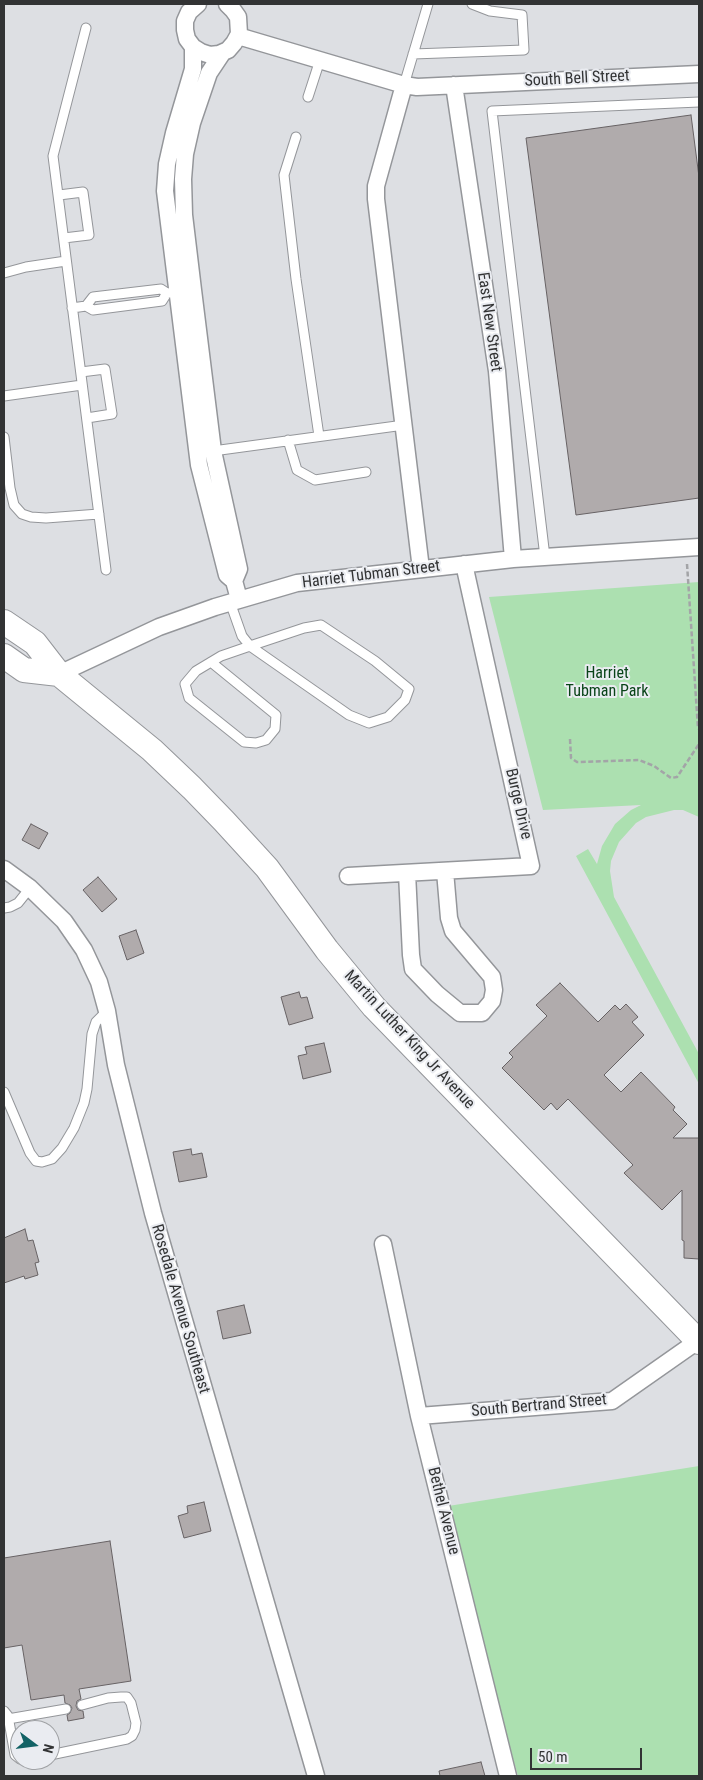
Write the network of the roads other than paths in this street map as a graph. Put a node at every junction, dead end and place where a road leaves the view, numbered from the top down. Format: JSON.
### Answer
{"nodes":[{"id":1,"x":198,"y":4,"type":"edge"},
{"id":2,"x":227,"y":4,"type":"edge"},
{"id":3,"x":428,"y":4,"type":"edge"},
{"id":4,"x":472,"y":4,"type":"edge"},
{"id":5,"x":86,"y":28,"type":"dead end"},
{"id":6,"x":238,"y":36,"type":"junction"},
{"id":7,"x":193,"y":47,"type":"junction"},
{"id":8,"x":223,"y":52,"type":"junction"},
{"id":9,"x":413,"y":54,"type":"junction"},
{"id":10,"x":320,"y":60,"type":"junction"},
{"id":11,"x":699,"y":74,"type":"edge"},
{"id":12,"x":404,"y":85,"type":"junction"},
{"id":13,"x":454,"y":85,"type":"junction"},
{"id":14,"x":308,"y":97,"type":"dead end"},
{"id":15,"x":699,"y":102,"type":"edge"},
{"id":16,"x":296,"y":137,"type":"dead end"},
{"id":17,"x":59,"y":195,"type":"junction"},
{"id":18,"x":64,"y":238,"type":"junction"},
{"id":19,"x":66,"y":261,"type":"junction"},
{"id":20,"x":4,"y":273,"type":"edge"},
{"id":21,"x":179,"y":292,"type":"junction"},
{"id":22,"x":72,"y":308,"type":"junction"},
{"id":23,"x":81,"y":372,"type":"junction"},
{"id":24,"x":82,"y":385,"type":"junction"},
{"id":25,"x":4,"y":396,"type":"edge"},
{"id":26,"x":87,"y":418,"type":"junction"},
{"id":27,"x":404,"y":425,"type":"junction"},
{"id":28,"x":319,"y":436,"type":"junction"},
{"id":29,"x":4,"y":437,"type":"edge"},
{"id":30,"x":288,"y":440,"type":"junction"},
{"id":31,"x":213,"y":451,"type":"junction"},
{"id":32,"x":366,"y":472,"type":"dead end"},
{"id":33,"x":99,"y":514,"type":"junction"},
{"id":34,"x":693,"y":547,"type":"edge"},
{"id":35,"x":546,"y":557,"type":"junction"},
{"id":36,"x":513,"y":559,"type":"junction"},
{"id":37,"x":464,"y":564,"type":"junction"},
{"id":38,"x":421,"y":569,"type":"junction"},
{"id":39,"x":106,"y":570,"type":"dead end"},
{"id":40,"x":234,"y":581,"type":"junction"},
{"id":41,"x":235,"y":600,"type":"junction"},
{"id":42,"x":4,"y":622,"type":"edge"},
{"id":43,"x":250,"y":646,"type":"junction"},
{"id":44,"x":4,"y":656,"type":"edge"},
{"id":45,"x":212,"y":662,"type":"junction"},
{"id":46,"x":60,"y":674,"type":"junction"},
{"id":47,"x":4,"y":869,"type":"edge"},
{"id":48,"x":445,"y":871,"type":"junction"},
{"id":49,"x":407,"y":873,"type":"junction"},
{"id":50,"x":348,"y":876,"type":"dead end"},
{"id":51,"x":30,"y":888,"type":"junction"},
{"id":52,"x":4,"y":908,"type":"edge"},
{"id":53,"x":107,"y":1011,"type":"junction"},
{"id":54,"x":4,"y":1092,"type":"edge"},
{"id":55,"x":383,"y":1244,"type":"dead end"},
{"id":56,"x":699,"y":1341,"type":"edge"},
{"id":57,"x":419,"y":1416,"type":"junction"},
{"id":58,"x":82,"y":1705,"type":"dead end"},
{"id":59,"x":66,"y":1708,"type":"dead end"},
{"id":60,"x":6,"y":1715,"type":"edge"},
{"id":61,"x":10,"y":1733,"type":"edge"},
{"id":62,"x":60,"y":1753,"type":"edge"},
{"id":63,"x":316,"y":1776,"type":"edge"},
{"id":64,"x":508,"y":1776,"type":"edge"}],
"edges":[{"from":1,"to":7,"type":"street"},
{"from":2,"to":6,"type":"street"},
{"from":3,"to":9,"type":"lane"},
{"from":4,"to":9,"type":"lane"},
{"from":5,"to":17,"type":"lane"},
{"from":6,"to":8,"type":"street"},
{"from":6,"to":10,"type":"street","name":"South Bell Street"},
{"from":7,"to":8,"type":"street"},
{"from":7,"to":21,"type":"street"},
{"from":8,"to":21,"type":"street"},
{"from":9,"to":12,"type":"lane"},
{"from":10,"to":12,"type":"street","name":"South Bell Street"},
{"from":10,"to":14,"type":"lane"},
{"from":11,"to":13,"type":"street","name":"South Bell Street"},
{"from":12,"to":13,"type":"street","name":"South Bell Street"},
{"from":12,"to":27,"type":"street"},
{"from":13,"to":36,"type":"street","name":"East New Street"},
{"from":15,"to":35,"type":"lane"},
{"from":16,"to":28,"type":"lane"},
{"from":17,"to":18,"type":"lane"},
{"from":17,"to":18,"type":"lane"},
{"from":18,"to":19,"type":"lane"},
{"from":19,"to":20,"type":"lane"},
{"from":19,"to":22,"type":"lane"},
{"from":21,"to":22,"type":"lane"},
{"from":21,"to":31,"type":"street"},
{"from":21,"to":40,"type":"street"},
{"from":22,"to":23,"type":"lane"},
{"from":23,"to":24,"type":"lane"},
{"from":23,"to":26,"type":"lane"},
{"from":24,"to":25,"type":"lane"},
{"from":24,"to":26,"type":"lane"},
{"from":26,"to":33,"type":"lane"},
{"from":27,"to":28,"type":"lane"},
{"from":27,"to":38,"type":"street"},
{"from":28,"to":30,"type":"lane"},
{"from":29,"to":33,"type":"lane"},
{"from":30,"to":31,"type":"lane"},
{"from":30,"to":32,"type":"lane"},
{"from":31,"to":40,"type":"street"},
{"from":33,"to":39,"type":"lane"},
{"from":34,"to":35,"type":"street","name":"Harriet Tubman Street"},
{"from":35,"to":36,"type":"street","name":"Harriet Tubman Street"},
{"from":36,"to":37,"type":"street","name":"Harriet Tubman Street"},
{"from":37,"to":38,"type":"street","name":"Harriet Tubman Street"},
{"from":37,"to":48,"type":"street","name":"Burge Drive"},
{"from":38,"to":41,"type":"street","name":"Harriet Tubman Street"},
{"from":40,"to":41,"type":"street"},
{"from":41,"to":43,"type":"lane"},
{"from":41,"to":46,"type":"street","name":"Harriet Tubman Street"},
{"from":42,"to":46,"type":"main road","name":"Martin Luther King Jr Avenue"},
{"from":43,"to":43,"type":"lane"},
{"from":43,"to":45,"type":"lane"},
{"from":44,"to":46,"type":"main road"},
{"from":45,"to":45,"type":"lane"},
{"from":46,"to":56,"type":"main road","name":"Martin Luther King Jr Avenue"},
{"from":47,"to":51,"type":"street","name":"Rosedale Avenue Southeast"},
{"from":48,"to":49,"type":"street","name":"Burge Drive"},
{"from":48,"to":49,"type":"street"},
{"from":49,"to":50,"type":"street","name":"Burge Drive"},
{"from":51,"to":52,"type":"lane"},
{"from":51,"to":53,"type":"street","name":"Rosedale Avenue Southeast"},
{"from":53,"to":54,"type":"lane"},
{"from":53,"to":63,"type":"street","name":"Rosedale Avenue Southeast"},
{"from":55,"to":57,"type":"street","name":"Bethel Avenue"},
{"from":56,"to":57,"type":"street","name":"South Bertrand Street"},
{"from":57,"to":64,"type":"street","name":"Bethel Avenue"},
{"from":58,"to":62,"type":"lane"},
{"from":59,"to":60,"type":"lane"},
{"from":60,"to":61,"type":"lane"}]}
